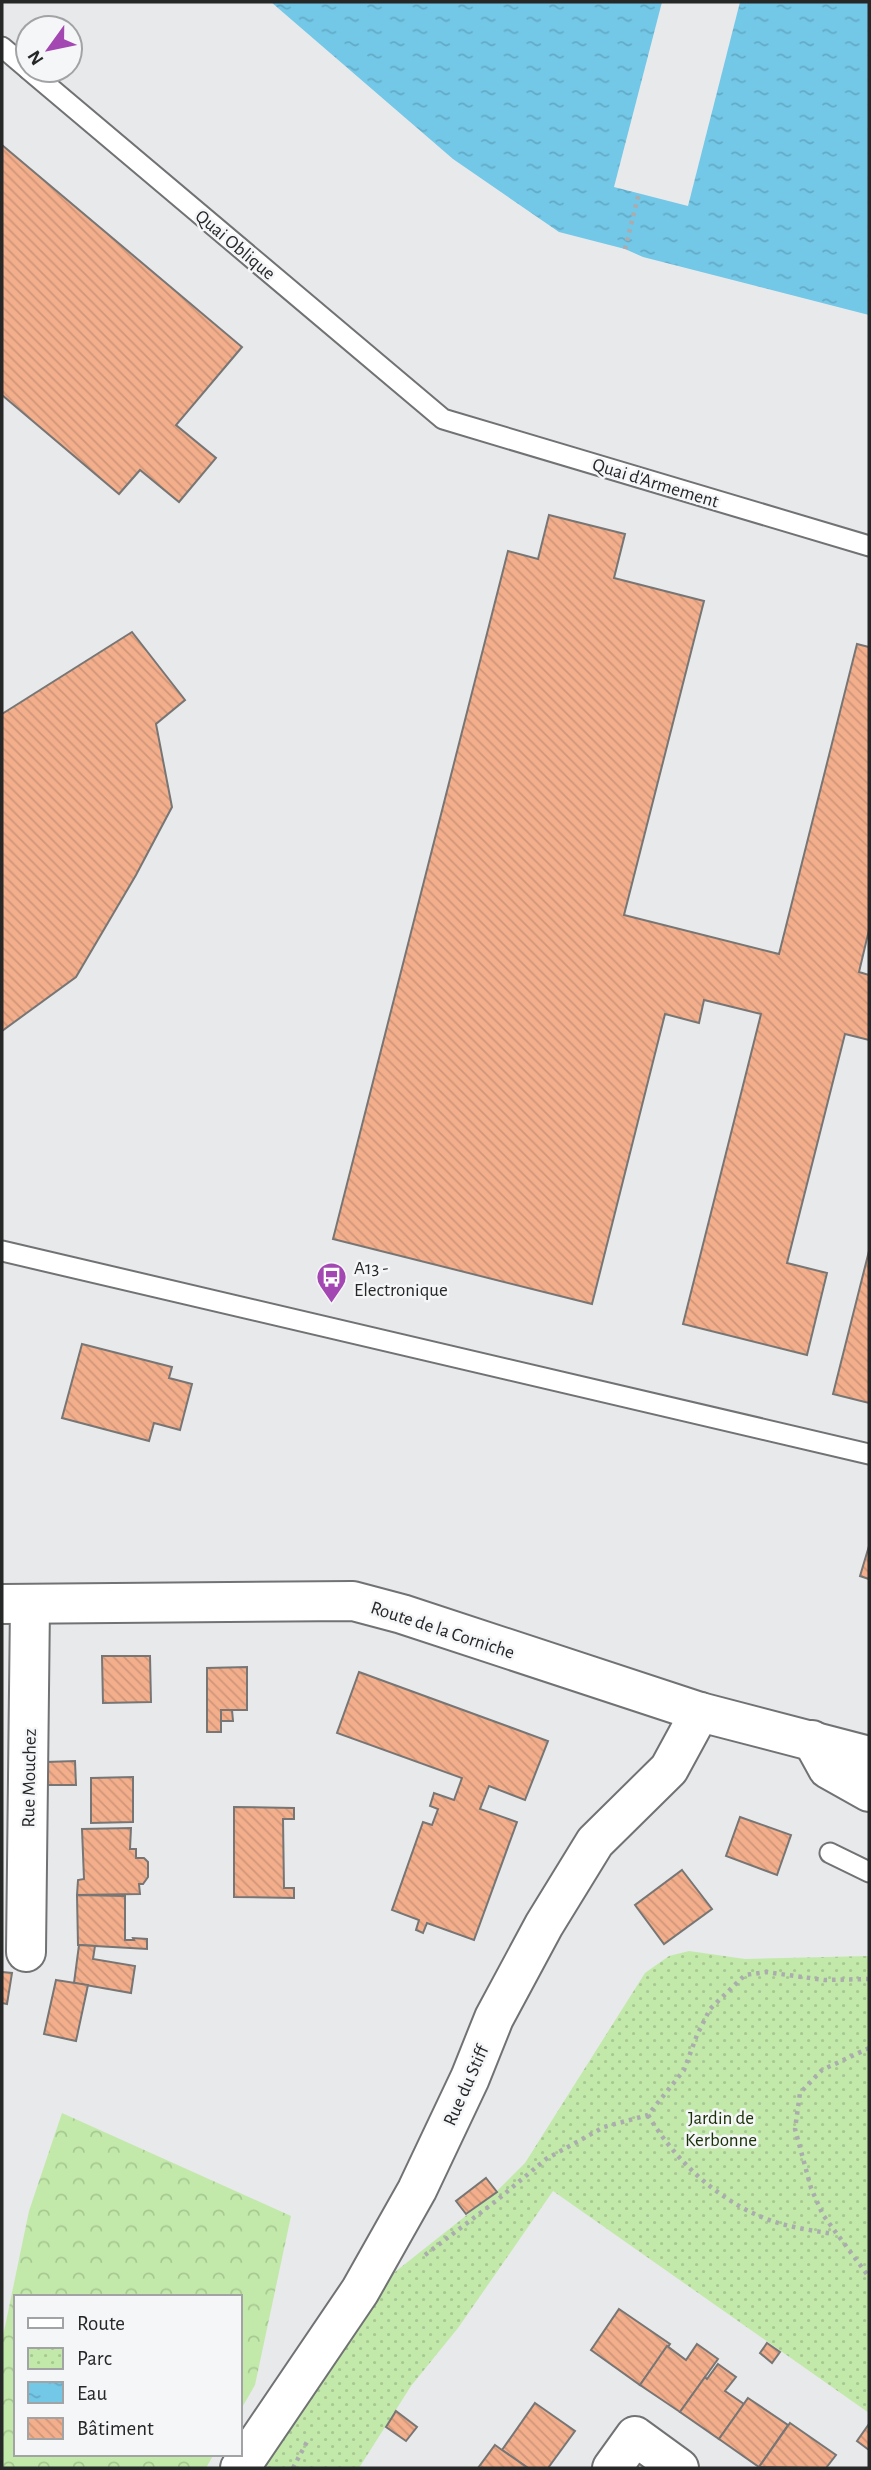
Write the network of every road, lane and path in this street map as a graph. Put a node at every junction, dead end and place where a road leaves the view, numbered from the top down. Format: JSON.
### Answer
{"nodes":[{"id":1,"x":47,"y":84,"type":"edge"},
{"id":2,"x":639,"y":193,"type":"dead end"},
{"id":3,"x":625,"y":249,"type":"dead end"},
{"id":4,"x":443,"y":419,"type":"joint"},
{"id":5,"x":869,"y":546,"type":"edge"},
{"id":6,"x":2,"y":1251,"type":"edge"},
{"id":7,"x":869,"y":1454,"type":"edge"},
{"id":8,"x":16,"y":1604,"type":"edge"},
{"id":9,"x":700,"y":1712,"type":"junction"},
{"id":10,"x":812,"y":1740,"type":"junction"},
{"id":11,"x":869,"y":1756,"type":"edge"},
{"id":12,"x":869,"y":1792,"type":"edge"},
{"id":13,"x":830,"y":1853,"type":"dead end"},
{"id":14,"x":869,"y":1872,"type":"edge"},
{"id":15,"x":26,"y":1952,"type":"dead end"},
{"id":16,"x":869,"y":1979,"type":"edge"},
{"id":17,"x":869,"y":2048,"type":"edge"},
{"id":18,"x":649,"y":2115,"type":"junction"},
{"id":19,"x":835,"y":2234,"type":"junction"},
{"id":20,"x":422,"y":2258,"type":"dead end"},
{"id":21,"x":869,"y":2277,"type":"edge"},
{"id":22,"x":240,"y":2468,"type":"edge"},
{"id":23,"x":612,"y":2468,"type":"edge"},
{"id":24,"x":679,"y":2468,"type":"edge"}],
"edges":[{"from":1,"to":4,"type":"lane","name":"Quai Oblique"},
{"from":2,"to":3,"type":"path"},
{"from":4,"to":5,"type":"lane","name":"Quai d'Armement"},
{"from":6,"to":7,"type":"lane"},
{"from":8,"to":9,"type":"street","name":"Route de la Corniche"},
{"from":8,"to":15,"type":"street","name":"Rue Mouchez"},
{"from":9,"to":10,"type":"street","name":"Route de la Corniche"},
{"from":9,"to":22,"type":"street","name":"Rue du Stiff"},
{"from":10,"to":11,"type":"street","name":"Route de la Corniche"},
{"from":10,"to":12,"type":"street"},
{"from":13,"to":14,"type":"lane"},
{"from":16,"to":18,"type":"path"},
{"from":17,"to":19,"type":"path"},
{"from":18,"to":19,"type":"path"},
{"from":18,"to":20,"type":"path"},
{"from":19,"to":21,"type":"path"},
{"from":23,"to":24,"type":"street"}]}
